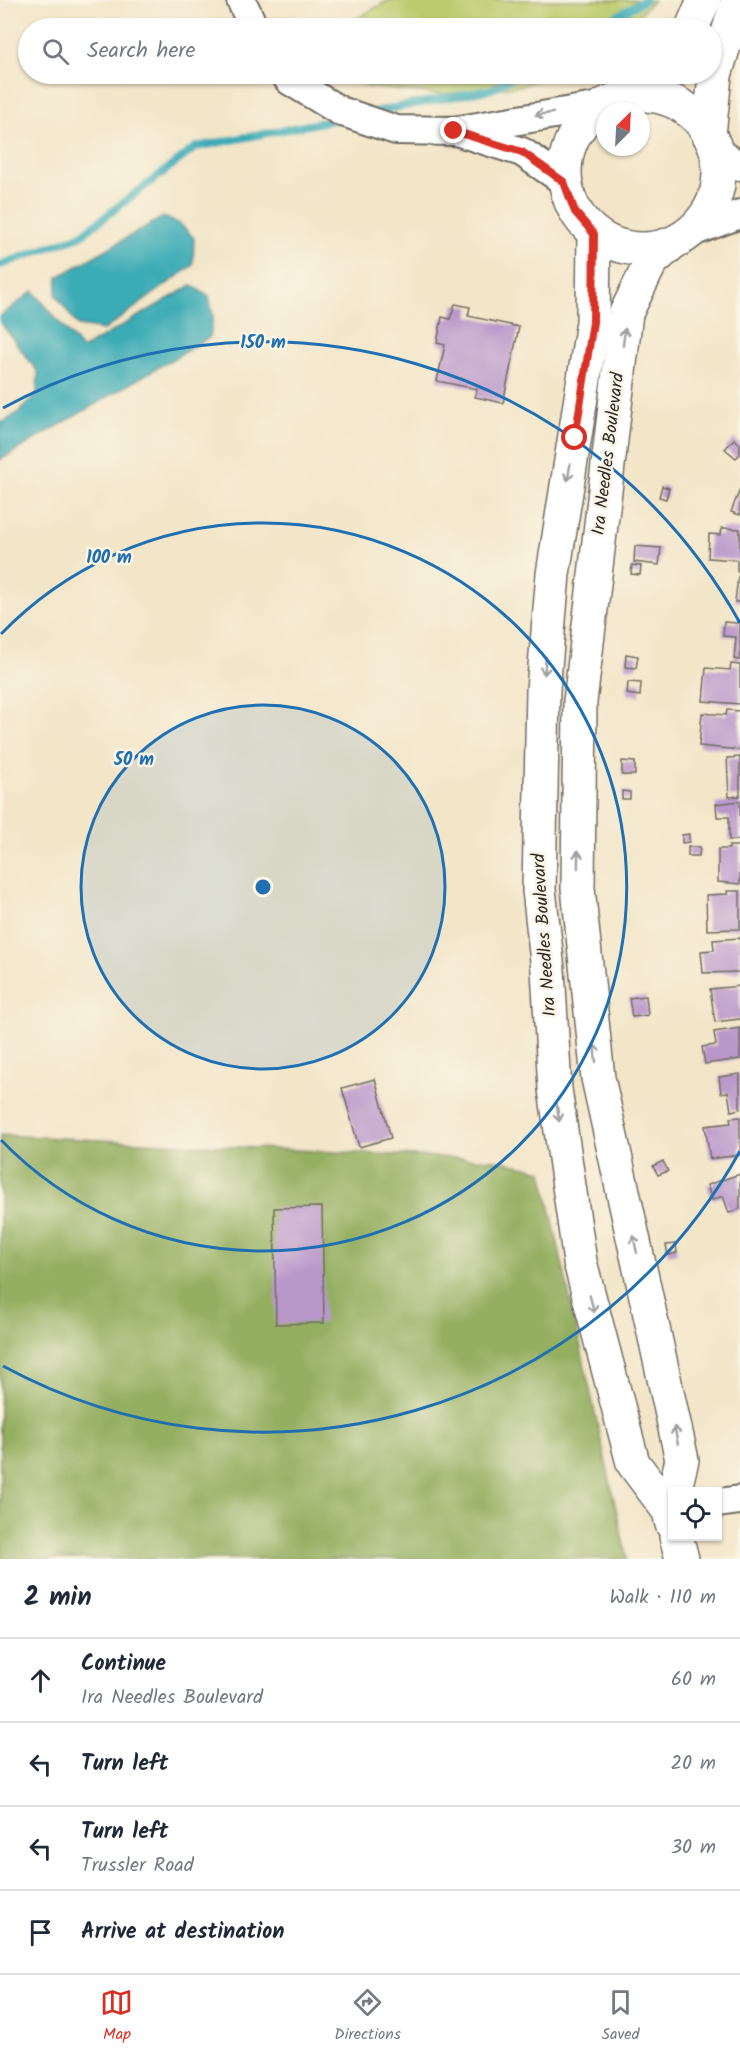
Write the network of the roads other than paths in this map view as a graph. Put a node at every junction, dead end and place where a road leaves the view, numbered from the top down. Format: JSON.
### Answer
{"nodes":[{"id":1,"x":241,"y":0,"type":"edge"},
{"id":2,"x":704,"y":0,"type":"edge"},
{"id":3,"x":738,"y":0,"type":"edge"},
{"id":4,"x":249,"y":18,"type":"edge"},
{"id":5,"x":696,"y":18,"type":"edge"},
{"id":6,"x":722,"y":52,"type":"edge"},
{"id":7,"x":296,"y":84,"type":"edge"},
{"id":8,"x":645,"y":84,"type":"edge"},
{"id":9,"x":716,"y":84,"type":"edge"},
{"id":10,"x":614,"y":101,"type":"junction"},
{"id":11,"x":454,"y":131,"type":"junction"},
{"id":12,"x":722,"y":151,"type":"edge"},
{"id":13,"x":564,"y":182,"type":"junction"},
{"id":14,"x":740,"y":214,"type":"edge"},
{"id":15,"x":594,"y":234,"type":"junction"},
{"id":16,"x":680,"y":239,"type":"junction"},
{"id":17,"x":677,"y":1487,"type":"edge"},
{"id":18,"x":740,"y":1500,"type":"edge"},
{"id":19,"x":722,"y":1502,"type":"edge"},
{"id":20,"x":668,"y":1506,"type":"edge"},
{"id":21,"x":679,"y":1541,"type":"edge"},
{"id":22,"x":682,"y":1559,"type":"edge"}],
"edges":[{"from":1,"to":4,"type":"street"},
{"from":2,"to":5,"type":"main road"},
{"from":3,"to":6,"type":"main road"},
{"from":7,"to":11,"type":"street"},
{"from":8,"to":10,"type":"main road"},
{"from":9,"to":12,"type":"main road"},
{"from":10,"to":11,"type":"street","one_way":true},
{"from":10,"to":12,"type":"main road"},
{"from":10,"to":13,"type":"main road"},
{"from":11,"to":13,"type":"street"},
{"from":12,"to":16,"type":"main road"},
{"from":13,"to":15,"type":"main road"},
{"from":14,"to":16,"type":"street"},
{"from":15,"to":16,"type":"main road"},
{"from":15,"to":20,"type":"main road","name":"Ira Needles Boulevard","one_way":true},
{"from":17,"to":16,"type":"main road","name":"Ira Needles Boulevard","one_way":true},
{"from":18,"to":19,"type":"street"},
{"from":21,"to":22,"type":"main road","name":"Ira Needles Boulevard"}]}
